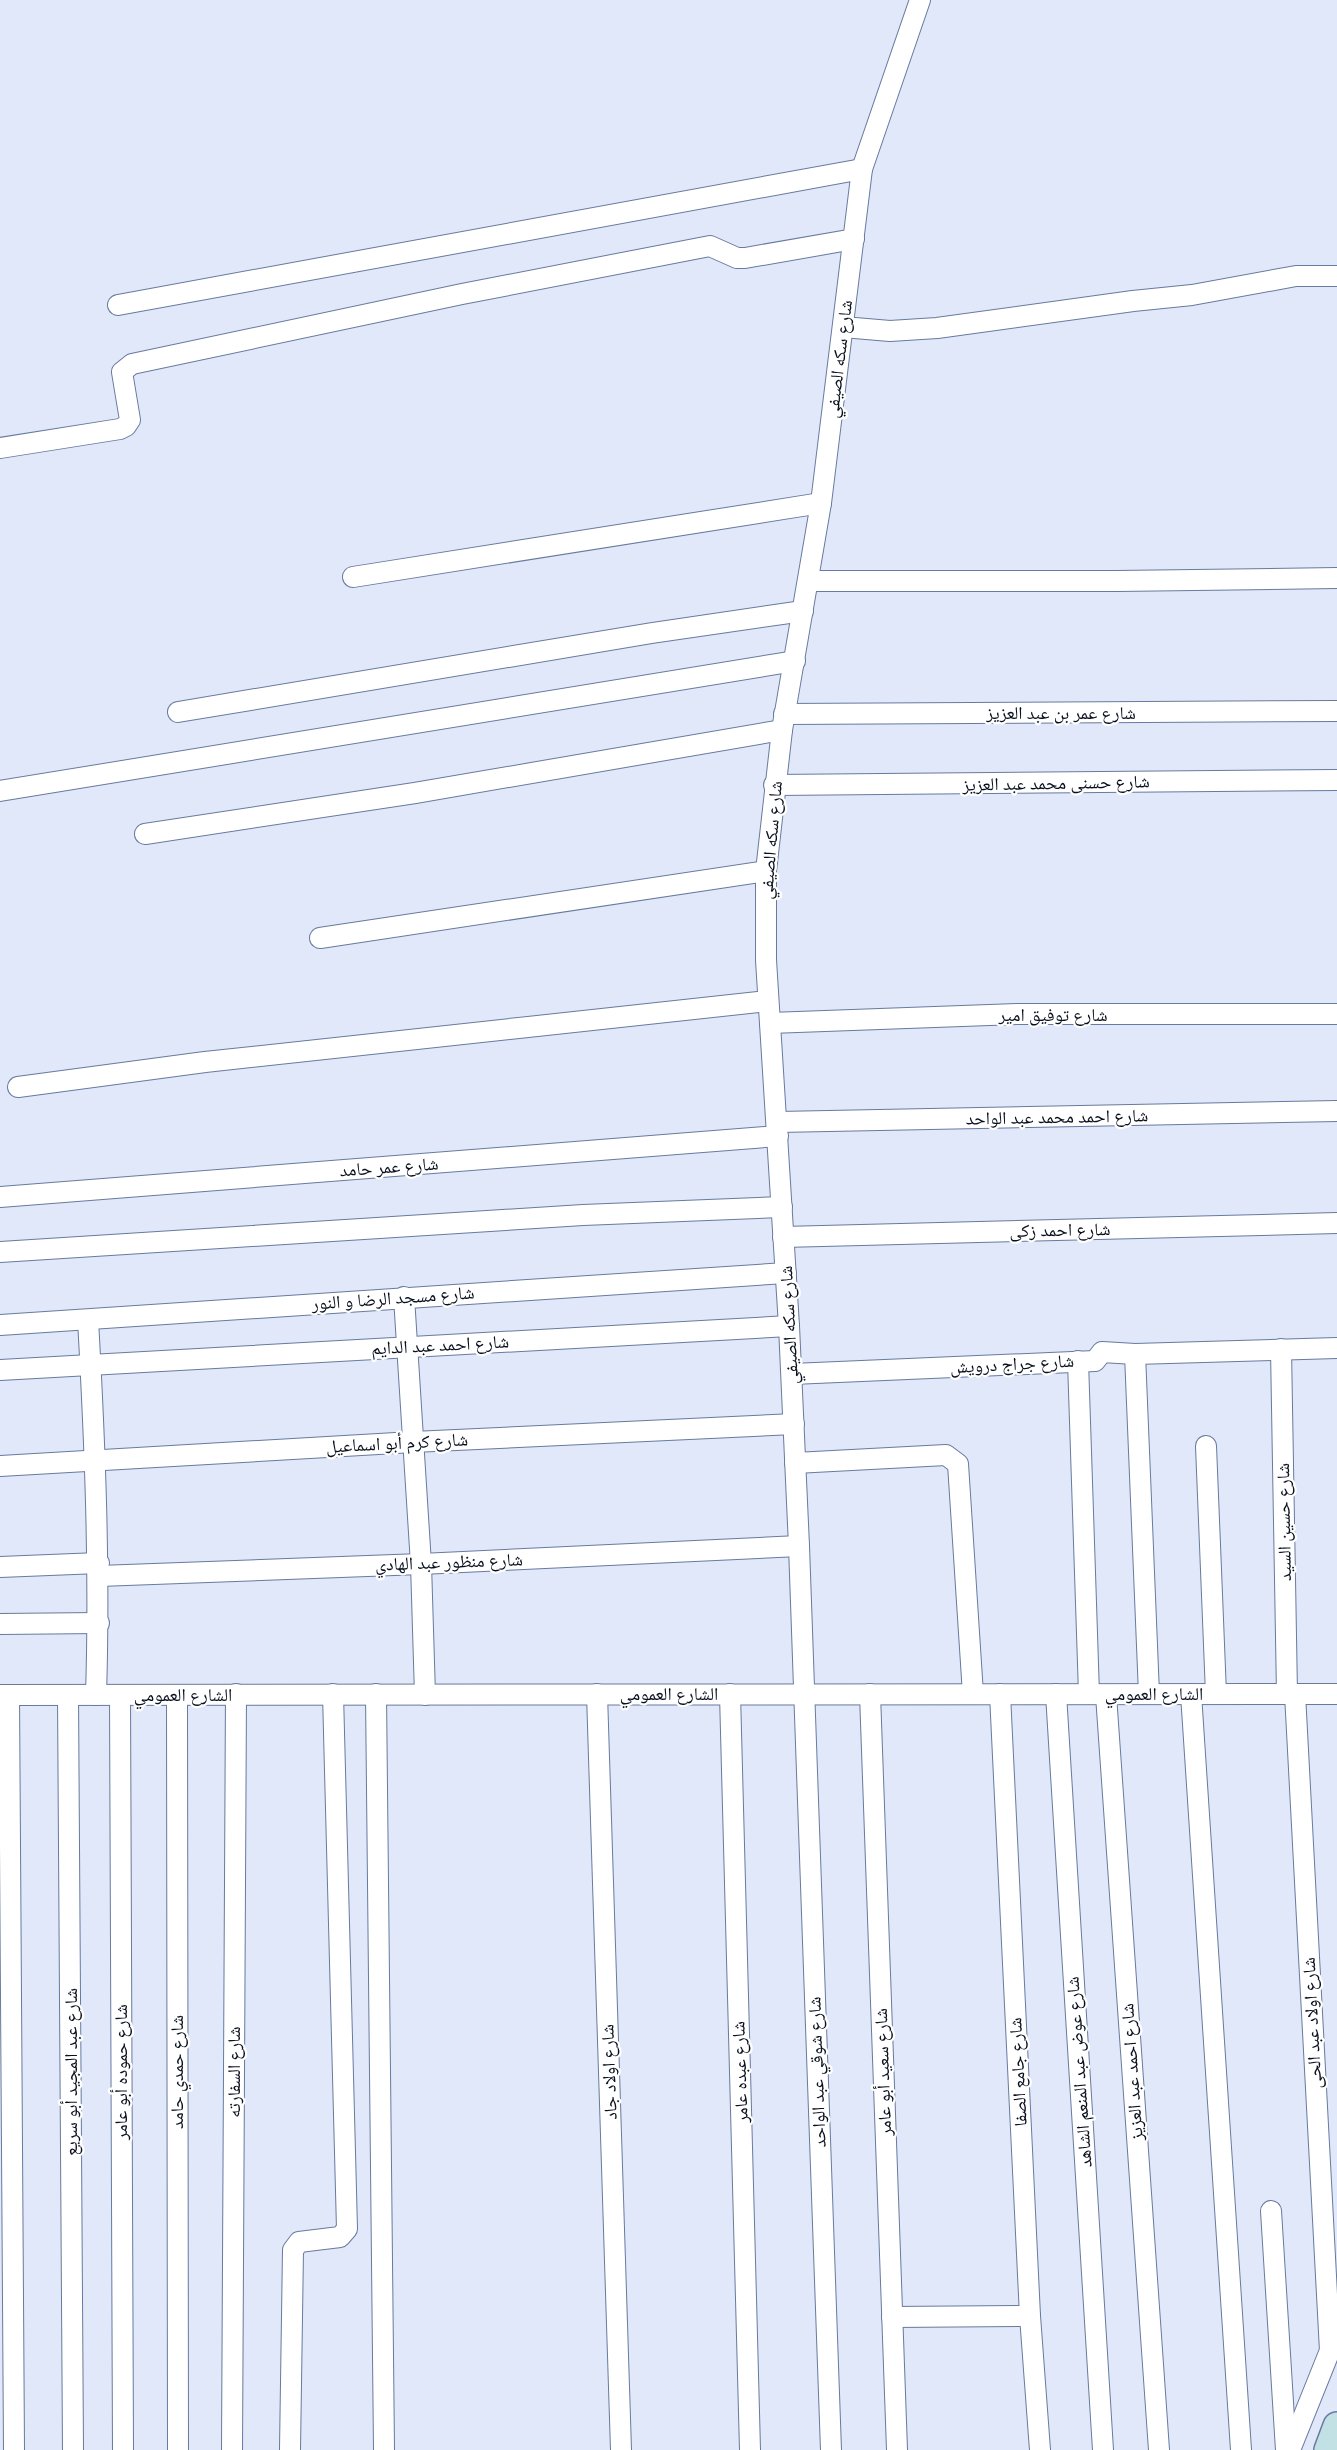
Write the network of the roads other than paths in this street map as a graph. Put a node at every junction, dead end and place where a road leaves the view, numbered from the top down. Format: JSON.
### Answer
{"nodes":[{"id":1,"x":920,"y":0,"type":"edge"},
{"id":2,"x":862,"y":169,"type":"junction"},
{"id":3,"x":854,"y":239,"type":"junction"},
{"id":4,"x":1337,"y":276,"type":"edge"},
{"id":5,"x":118,"y":304,"type":"dead end"},
{"id":6,"x":843,"y":327,"type":"junction"},
{"id":7,"x":0,"y":448,"type":"edge"},
{"id":8,"x":821,"y":503,"type":"junction"},
{"id":9,"x":353,"y":578,"type":"dead end"},
{"id":10,"x":1337,"y":578,"type":"edge"},
{"id":11,"x":808,"y":581,"type":"junction"},
{"id":12,"x":803,"y":611,"type":"junction"},
{"id":13,"x":795,"y":661,"type":"junction"},
{"id":14,"x":1337,"y":711,"type":"edge"},
{"id":15,"x":178,"y":712,"type":"dead end"},
{"id":16,"x":783,"y":722,"type":"junction"},
{"id":17,"x":1337,"y":780,"type":"edge"},
{"id":18,"x":774,"y":785,"type":"junction"},
{"id":19,"x":0,"y":791,"type":"edge"},
{"id":20,"x":145,"y":834,"type":"dead end"},
{"id":21,"x":766,"y":871,"type":"junction"},
{"id":22,"x":320,"y":938,"type":"dead end"},
{"id":23,"x":768,"y":1001,"type":"junction"},
{"id":24,"x":1337,"y":1014,"type":"edge"},
{"id":25,"x":770,"y":1023,"type":"junction"},
{"id":26,"x":18,"y":1088,"type":"dead end"},
{"id":27,"x":1337,"y":1112,"type":"edge"},
{"id":28,"x":778,"y":1130,"type":"junction"},
{"id":29,"x":0,"y":1197,"type":"edge"},
{"id":30,"x":782,"y":1207,"type":"junction"},
{"id":31,"x":1337,"y":1223,"type":"edge"},
{"id":32,"x":783,"y":1237,"type":"junction"},
{"id":33,"x":0,"y":1251,"type":"edge"},
{"id":34,"x":786,"y":1273,"type":"junction"},
{"id":35,"x":404,"y":1297,"type":"junction"},
{"id":36,"x":88,"y":1320,"type":"junction"},
{"id":37,"x":0,"y":1325,"type":"edge"},
{"id":38,"x":789,"y":1326,"type":"junction"},
{"id":39,"x":408,"y":1346,"type":"junction"},
{"id":40,"x":1337,"y":1348,"type":"edge"},
{"id":41,"x":1281,"y":1349,"type":"junction"},
{"id":42,"x":1135,"y":1354,"type":"junction"},
{"id":43,"x":1078,"y":1361,"type":"junction"},
{"id":44,"x":90,"y":1364,"type":"junction"},
{"id":45,"x":0,"y":1370,"type":"edge"},
{"id":46,"x":792,"y":1374,"type":"junction"},
{"id":47,"x":794,"y":1424,"type":"junction"},
{"id":48,"x":413,"y":1442,"type":"junction"},
{"id":49,"x":1206,"y":1446,"type":"dead end"},
{"id":50,"x":96,"y":1461,"type":"junction"},
{"id":51,"x":795,"y":1463,"type":"junction"},
{"id":52,"x":0,"y":1466,"type":"edge"},
{"id":53,"x":799,"y":1546,"type":"junction"},
{"id":54,"x":421,"y":1564,"type":"junction"},
{"id":55,"x":0,"y":1567,"type":"edge"},
{"id":56,"x":99,"y":1570,"type":"junction"},
{"id":57,"x":99,"y":1623,"type":"junction"},
{"id":58,"x":0,"y":1624,"type":"edge"},
{"id":59,"x":333,"y":1694,"type":"junction"},
{"id":60,"x":597,"y":1694,"type":"junction"},
{"id":61,"x":730,"y":1694,"type":"junction"},
{"id":62,"x":803,"y":1694,"type":"junction"},
{"id":63,"x":870,"y":1694,"type":"junction"},
{"id":64,"x":973,"y":1694,"type":"junction"},
{"id":65,"x":1000,"y":1694,"type":"junction"},
{"id":66,"x":1056,"y":1694,"type":"junction"},
{"id":67,"x":1149,"y":1694,"type":"junction"},
{"id":68,"x":1191,"y":1694,"type":"junction"},
{"id":69,"x":1216,"y":1694,"type":"junction"},
{"id":70,"x":1291,"y":1694,"type":"junction"},
{"id":71,"x":1337,"y":1694,"type":"edge"},
{"id":72,"x":5,"y":1695,"type":"edge"},
{"id":73,"x":68,"y":1695,"type":"junction"},
{"id":74,"x":96,"y":1695,"type":"junction"},
{"id":75,"x":120,"y":1695,"type":"junction"},
{"id":76,"x":177,"y":1695,"type":"junction"},
{"id":77,"x":236,"y":1695,"type":"junction"},
{"id":78,"x":376,"y":1695,"type":"junction"},
{"id":79,"x":425,"y":1695,"type":"junction"},
{"id":80,"x":1097,"y":1695,"type":"junction"},
{"id":81,"x":1271,"y":2211,"type":"dead end"},
{"id":82,"x":1030,"y":2316,"type":"junction"},
{"id":83,"x":892,"y":2317,"type":"junction"},
{"id":84,"x":1337,"y":2332,"type":"edge"},
{"id":85,"x":1330,"y":2351,"type":"junction"},
{"id":86,"x":1337,"y":2426,"type":"edge"},
{"id":87,"x":14,"y":2450,"type":"edge"},
{"id":88,"x":74,"y":2450,"type":"edge"},
{"id":89,"x":123,"y":2450,"type":"edge"},
{"id":90,"x":178,"y":2450,"type":"edge"},
{"id":91,"x":232,"y":2450,"type":"edge"},
{"id":92,"x":290,"y":2450,"type":"edge"},
{"id":93,"x":384,"y":2450,"type":"edge"},
{"id":94,"x":621,"y":2450,"type":"edge"},
{"id":95,"x":750,"y":2450,"type":"edge"},
{"id":96,"x":831,"y":2450,"type":"edge"},
{"id":97,"x":897,"y":2450,"type":"edge"},
{"id":98,"x":1040,"y":2450,"type":"edge"},
{"id":99,"x":1103,"y":2450,"type":"edge"},
{"id":100,"x":1159,"y":2450,"type":"edge"},
{"id":101,"x":1241,"y":2450,"type":"edge"},
{"id":102,"x":1288,"y":2450,"type":"edge"},
{"id":103,"x":1328,"y":2450,"type":"edge"}],
"edges":[{"from":1,"to":2,"type":"street","name":"شارع سكه الصيفي"},
{"from":2,"to":3,"type":"street","name":"شارع سكه الصيفي"},
{"from":2,"to":5,"type":"street"},
{"from":3,"to":6,"type":"street","name":"شارع سكه الصيفي"},
{"from":3,"to":7,"type":"street"},
{"from":4,"to":6,"type":"street"},
{"from":6,"to":8,"type":"street","name":"شارع سكه الصيفي"},
{"from":8,"to":9,"type":"street"},
{"from":8,"to":11,"type":"street","name":"شارع سكه الصيفي"},
{"from":10,"to":11,"type":"street"},
{"from":11,"to":12,"type":"street","name":"شارع سكه الصيفي"},
{"from":12,"to":13,"type":"street","name":"شارع سكه الصيفي"},
{"from":12,"to":15,"type":"street"},
{"from":13,"to":16,"type":"street","name":"شارع سكه الصيفي"},
{"from":13,"to":19,"type":"street"},
{"from":14,"to":16,"type":"street","name":"شارع عمر بن عبد العزيز"},
{"from":16,"to":18,"type":"street","name":"شارع سكه الصيفي"},
{"from":16,"to":20,"type":"street","name":"شارع عمر بن عبد العزيز"},
{"from":17,"to":18,"type":"street","name":"شارع حسنى محمد عبد العزيز"},
{"from":18,"to":21,"type":"street","name":"شارع سكه الصيفي"},
{"from":21,"to":22,"type":"street"},
{"from":21,"to":23,"type":"street","name":"شارع سكه الصيفي"},
{"from":23,"to":25,"type":"street","name":"شارع سكه الصيفي"},
{"from":23,"to":26,"type":"street"},
{"from":24,"to":25,"type":"street","name":"شارع توفيق امير"},
{"from":25,"to":28,"type":"street","name":"شارع سكه الصيفي"},
{"from":27,"to":28,"type":"street","name":"شارع احمد محمد عبد الواحد"},
{"from":28,"to":29,"type":"street","name":"شارع عمر حامد"},
{"from":28,"to":30,"type":"street","name":"شارع سكه الصيفي"},
{"from":30,"to":32,"type":"street","name":"شارع سكه الصيفي"},
{"from":30,"to":33,"type":"street"},
{"from":31,"to":32,"type":"street","name":"شارع احمد زكى"},
{"from":32,"to":34,"type":"street","name":"شارع سكه الصيفي"},
{"from":34,"to":35,"type":"street","name":"شارع مسجد الرضا و النور"},
{"from":34,"to":38,"type":"street","name":"شارع سكه الصيفي"},
{"from":35,"to":36,"type":"street","name":"شارع مسجد الرضا و النور"},
{"from":35,"to":39,"type":"street"},
{"from":36,"to":37,"type":"street","name":"شارع مسجد الرضا و النور"},
{"from":36,"to":44,"type":"street"},
{"from":38,"to":39,"type":"street","name":"شارع احمد عبد الدايم"},
{"from":38,"to":46,"type":"street","name":"شارع سكه الصيفي"},
{"from":39,"to":44,"type":"street","name":"شارع احمد عبد الدايم"},
{"from":39,"to":48,"type":"street"},
{"from":40,"to":41,"type":"street","name":"شارع جراج درويش"},
{"from":41,"to":42,"type":"street","name":"شارع جراج درويش"},
{"from":41,"to":70,"type":"street","name":"شارع حسين السيد"},
{"from":42,"to":43,"type":"street","name":"شارع جراج درويش"},
{"from":42,"to":67,"type":"street"},
{"from":43,"to":46,"type":"street","name":"شارع جراج درويش"},
{"from":43,"to":80,"type":"street","name":"شارع احمد عبد العزيز"},
{"from":44,"to":45,"type":"street","name":"شارع احمد عبد الدايم"},
{"from":44,"to":50,"type":"street"},
{"from":46,"to":47,"type":"street","name":"شارع سكه الصيفي"},
{"from":47,"to":48,"type":"street","name":"شارع كرم أبو اسماعيل"},
{"from":47,"to":51,"type":"street","name":"شارع سكه الصيفي"},
{"from":48,"to":50,"type":"street","name":"شارع كرم أبو اسماعيل"},
{"from":48,"to":54,"type":"street"},
{"from":49,"to":69,"type":"street"},
{"from":50,"to":52,"type":"street","name":"شارع كرم أبو اسماعيل"},
{"from":50,"to":56,"type":"street"},
{"from":51,"to":53,"type":"street","name":"شارع سكه الصيفي"},
{"from":51,"to":64,"type":"street"},
{"from":53,"to":54,"type":"street","name":"شارع منظور عبد الهادي"},
{"from":53,"to":62,"type":"street","name":"شارع سكه الصيفي"},
{"from":54,"to":56,"type":"street","name":"شارع منظور عبد الهادي"},
{"from":54,"to":79,"type":"street"},
{"from":55,"to":56,"type":"street","name":"شارع منظور عبد الهادي"},
{"from":56,"to":57,"type":"street"},
{"from":57,"to":58,"type":"street"},
{"from":57,"to":74,"type":"street"},
{"from":59,"to":77,"type":"street","name":"الشارع العمومي"},
{"from":59,"to":78,"type":"street","name":"الشارع العمومي"},
{"from":59,"to":92,"type":"street"},
{"from":60,"to":61,"type":"street","name":"الشارع العمومي"},
{"from":60,"to":79,"type":"street","name":"الشارع العمومي"},
{"from":60,"to":94,"type":"street","name":"شارع اولاد جاد"},
{"from":61,"to":62,"type":"street","name":"الشارع العمومي"},
{"from":61,"to":95,"type":"street","name":"شارع عبده عامر"},
{"from":62,"to":63,"type":"street","name":"الشارع العمومي"},
{"from":62,"to":96,"type":"street","name":"شارع شوقي عبد الواحد"},
{"from":63,"to":64,"type":"street","name":"الشارع العمومي"},
{"from":63,"to":83,"type":"street","name":"شارع سعيد أبو عامر"},
{"from":64,"to":65,"type":"street","name":"الشارع العمومي"},
{"from":65,"to":66,"type":"street","name":"الشارع العمومي"},
{"from":65,"to":82,"type":"street","name":"شارع جامع الصفا"},
{"from":66,"to":80,"type":"street","name":"الشارع العمومي"},
{"from":66,"to":99,"type":"street","name":"شارع عوض عبد المنعم الشاهد"},
{"from":67,"to":68,"type":"street","name":"الشارع العمومي"},
{"from":67,"to":80,"type":"street","name":"الشارع العمومي"},
{"from":68,"to":69,"type":"street","name":"الشارع العمومي"},
{"from":68,"to":101,"type":"street"},
{"from":69,"to":70,"type":"street","name":"الشارع العمومي"},
{"from":70,"to":71,"type":"street","name":"الشارع العمومي"},
{"from":70,"to":85,"type":"street","name":"شارع اولاد عبد الحى"},
{"from":72,"to":73,"type":"street","name":"الشارع العمومي"},
{"from":72,"to":87,"type":"street"},
{"from":73,"to":74,"type":"street","name":"الشارع العمومي"},
{"from":73,"to":88,"type":"street","name":"شارع عبد المجيد أبو سريع"},
{"from":74,"to":75,"type":"street","name":"الشارع العمومي"},
{"from":75,"to":76,"type":"street","name":"الشارع العمومي"},
{"from":75,"to":89,"type":"street","name":"شارع حموده أبو عامر"},
{"from":76,"to":77,"type":"street","name":"الشارع العمومي"},
{"from":76,"to":90,"type":"street","name":"شارع حمدي حامد"},
{"from":77,"to":91,"type":"street","name":"شارع السفارته"},
{"from":78,"to":79,"type":"street","name":"الشارع العمومي"},
{"from":78,"to":93,"type":"street"},
{"from":80,"to":100,"type":"street","name":"شارع احمد عبد العزيز"},
{"from":81,"to":102,"type":"street"},
{"from":82,"to":83,"type":"street"},
{"from":82,"to":98,"type":"street","name":"شارع جامع الصفا"},
{"from":83,"to":97,"type":"street","name":"شارع سعيد أبو عامر"},
{"from":84,"to":85,"type":"street"},
{"from":85,"to":102,"type":"street"},
{"from":86,"to":103,"type":"street"}]}
